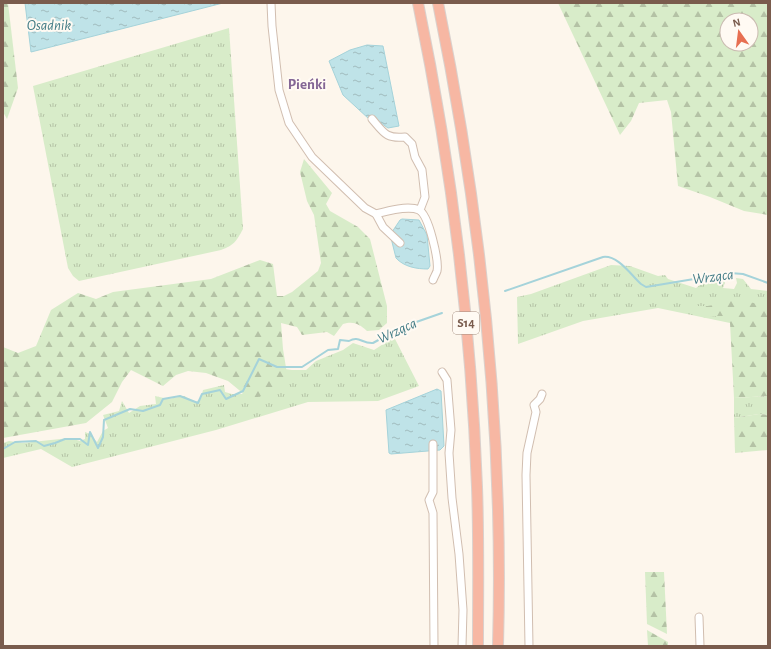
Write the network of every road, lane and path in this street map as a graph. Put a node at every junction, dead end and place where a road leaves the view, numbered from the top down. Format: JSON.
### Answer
{"nodes":[{"id":1,"x":271,"y":3,"type":"edge"},
{"id":2,"x":418,"y":3,"type":"edge"},
{"id":3,"x":438,"y":3,"type":"edge"},
{"id":4,"x":372,"y":120,"type":"dead end"},
{"id":5,"x":420,"y":210,"type":"junction"},
{"id":6,"x":376,"y":214,"type":"junction"},
{"id":7,"x":400,"y":243,"type":"dead end"},
{"id":8,"x":433,"y":280,"type":"dead end"},
{"id":9,"x":442,"y":372,"type":"dead end"},
{"id":10,"x":542,"y":394,"type":"dead end"},
{"id":11,"x":433,"y":444,"type":"dead end"},
{"id":12,"x":699,"y":617,"type":"dead end"},
{"id":13,"x":434,"y":646,"type":"edge"},
{"id":14,"x":462,"y":646,"type":"edge"},
{"id":15,"x":478,"y":646,"type":"edge"},
{"id":16,"x":498,"y":646,"type":"edge"},
{"id":17,"x":529,"y":646,"type":"edge"},
{"id":18,"x":700,"y":646,"type":"edge"}],
"edges":[{"from":1,"to":6,"type":"lane"},
{"from":2,"to":15,"type":"highway","number":"S14"},
{"from":3,"to":16,"type":"highway","number":"S14"},
{"from":4,"to":5,"type":"lane"},
{"from":5,"to":6,"type":"lane"},
{"from":5,"to":8,"type":"lane"},
{"from":6,"to":7,"type":"lane"},
{"from":9,"to":14,"type":"lane"},
{"from":10,"to":17,"type":"lane"},
{"from":11,"to":13,"type":"lane"},
{"from":12,"to":18,"type":"lane"}]}
